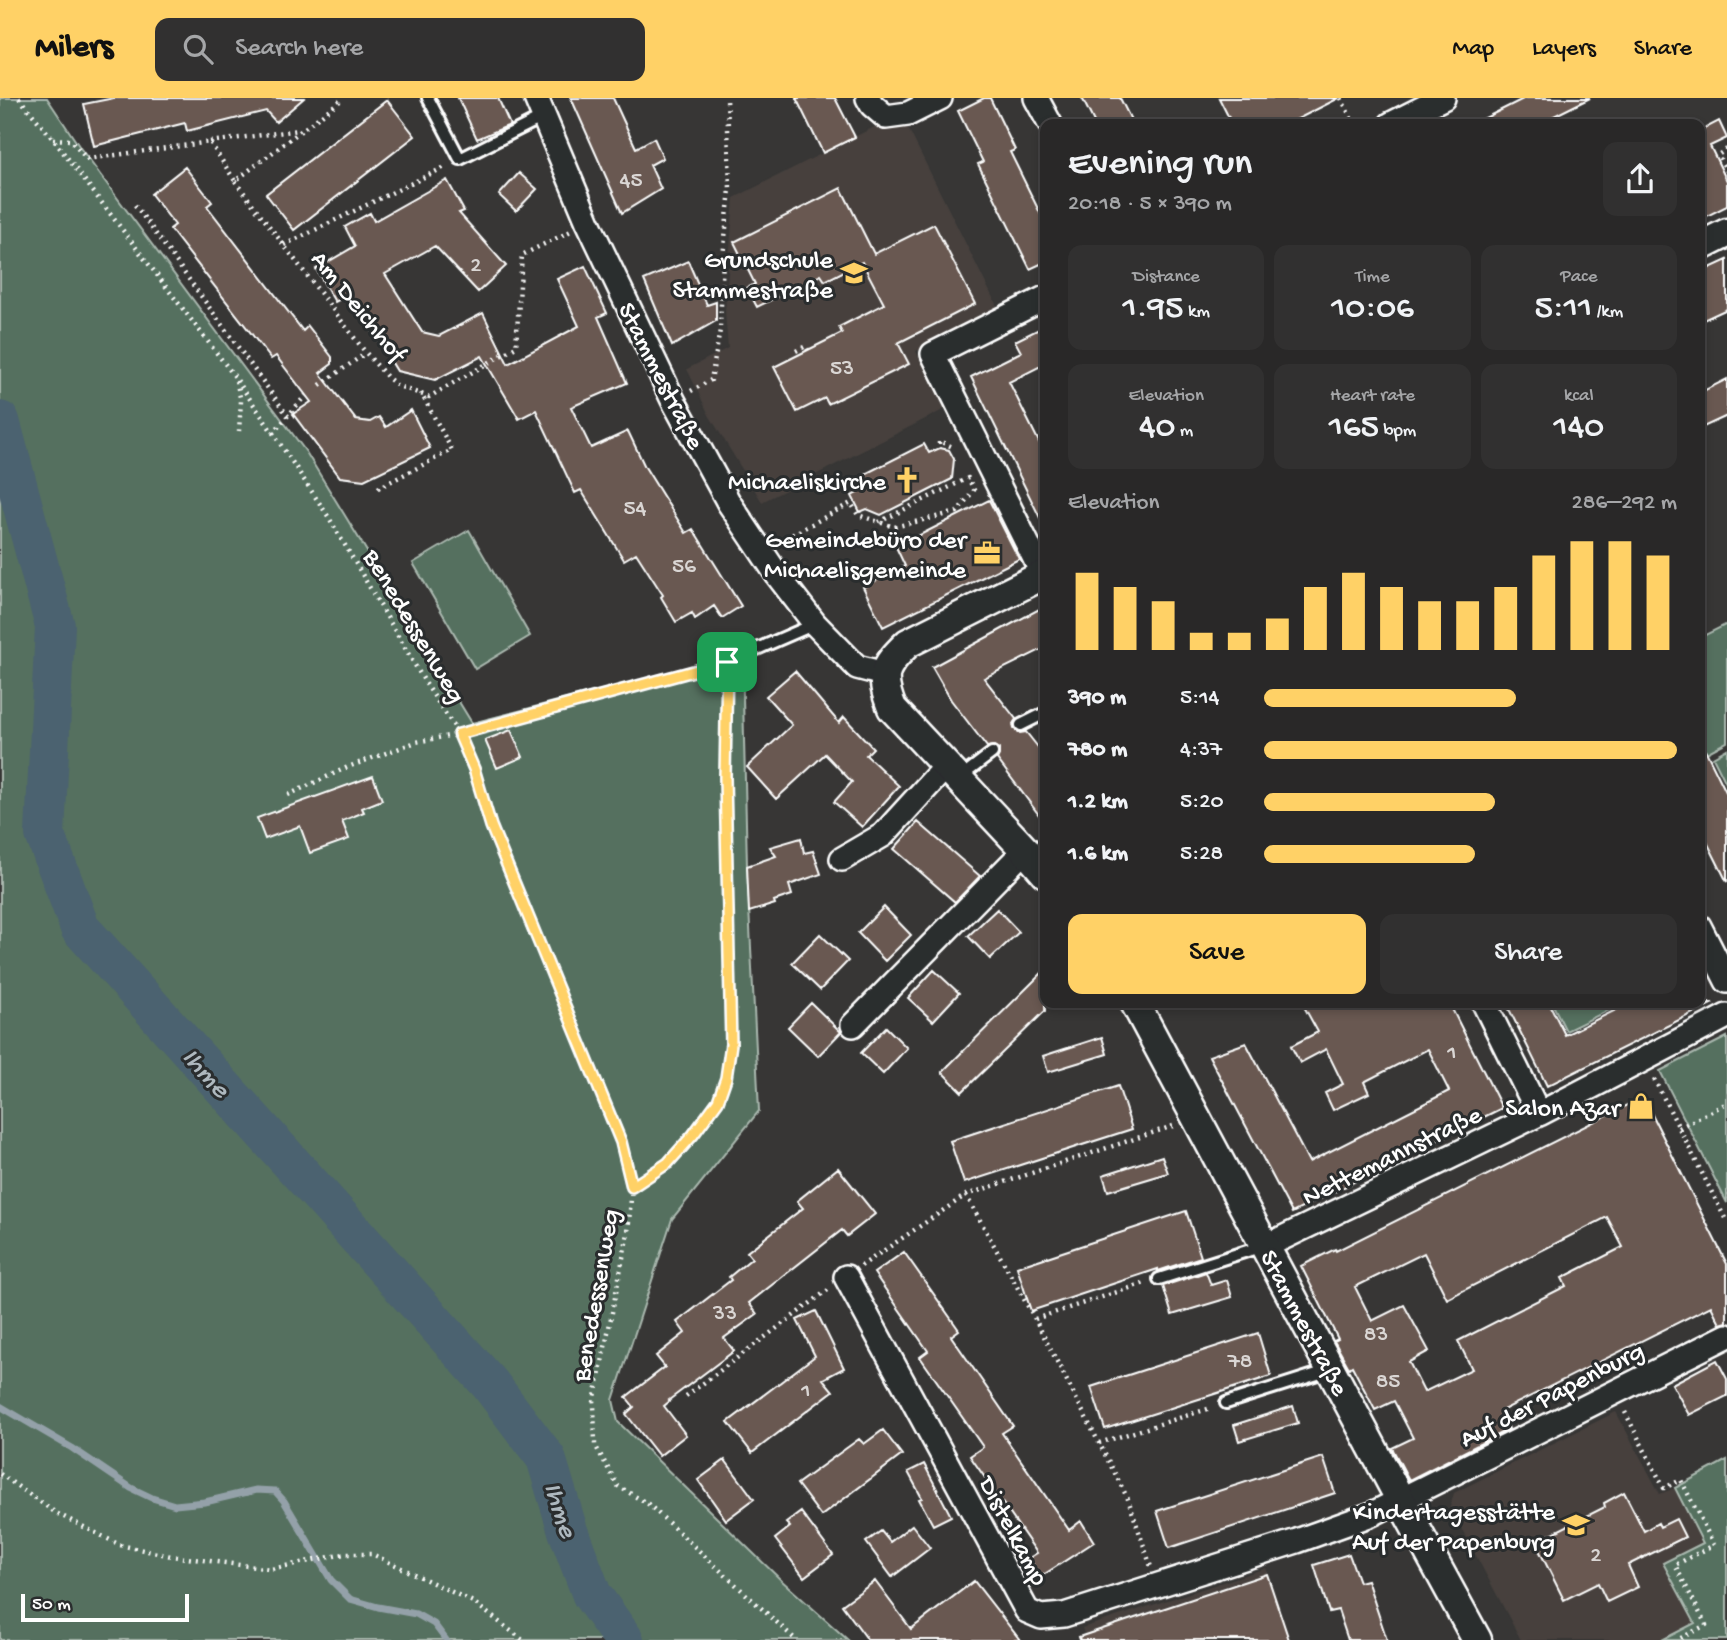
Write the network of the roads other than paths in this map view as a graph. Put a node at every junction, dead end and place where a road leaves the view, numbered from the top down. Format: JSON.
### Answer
{"nodes":[{"id":1,"x":428,"y":98,"type":"edge"},
{"id":2,"x":869,"y":98,"type":"edge"},
{"id":3,"x":940,"y":98,"type":"edge"},
{"id":4,"x":1036,"y":98,"type":"edge"},
{"id":5,"x":1443,"y":98,"type":"edge"},
{"id":6,"x":539,"y":107,"type":"edge"},
{"id":7,"x":1047,"y":119,"type":"edge"},
{"id":8,"x":1401,"y":119,"type":"edge"},
{"id":9,"x":1727,"y":233,"type":"edge"},
{"id":10,"x":1705,"y":244,"type":"edge"},
{"id":11,"x":1040,"y":300,"type":"edge"},
{"id":12,"x":1040,"y":567,"type":"edge"},
{"id":13,"x":1040,"y":577,"type":"edge"},
{"id":14,"x":815,"y":624,"type":"junction"},
{"id":15,"x":727,"y":662,"type":"road end"},
{"id":16,"x":884,"y":674,"type":"junction"},
{"id":17,"x":1040,"y":716,"type":"edge"},
{"id":18,"x":1021,"y":725,"type":"dead end"},
{"id":19,"x":992,"y":753,"type":"dead end"},
{"id":20,"x":952,"y":772,"type":"junction"},
{"id":21,"x":1025,"y":850,"type":"junction"},
{"id":22,"x":842,"y":859,"type":"dead end"},
{"id":23,"x":1040,"y":867,"type":"edge"},
{"id":24,"x":1705,"y":938,"type":"edge"},
{"id":25,"x":1727,"y":981,"type":"edge"},
{"id":26,"x":1138,"y":1008,"type":"edge"},
{"id":27,"x":1486,"y":1008,"type":"edge"},
{"id":28,"x":1727,"y":1016,"type":"edge"},
{"id":29,"x":853,"y":1025,"type":"dead end"},
{"id":30,"x":1539,"y":1114,"type":"junction"},
{"id":31,"x":1266,"y":1245,"type":"junction"},
{"id":32,"x":846,"y":1277,"type":"road end"},
{"id":33,"x":1159,"y":1279,"type":"road end"},
{"id":34,"x":1727,"y":1336,"type":"edge"},
{"id":35,"x":1331,"y":1370,"type":"junction"},
{"id":36,"x":1226,"y":1403,"type":"road end"},
{"id":37,"x":1401,"y":1501,"type":"junction"},
{"id":38,"x":1477,"y":1640,"type":"edge"}],
"edges":[{"from":1,"to":6,"type":"lane","name":"Stammestraße"},
{"from":2,"to":3,"type":"street"},
{"from":4,"to":7,"type":"street"},
{"from":5,"to":8,"type":"street"},
{"from":6,"to":14,"type":"street","name":"Stammestraße"},
{"from":9,"to":10,"type":"street"},
{"from":11,"to":12,"type":"street"},
{"from":13,"to":16,"type":"street"},
{"from":14,"to":15,"type":"lane"},
{"from":14,"to":16,"type":"street","name":"Stammestraße"},
{"from":16,"to":20,"type":"street"},
{"from":17,"to":18,"type":"lane"},
{"from":19,"to":20,"type":"lane"},
{"from":20,"to":21,"type":"street"},
{"from":20,"to":22,"type":"street"},
{"from":21,"to":23,"type":"street"},
{"from":21,"to":29,"type":"street"},
{"from":24,"to":25,"type":"street"},
{"from":26,"to":31,"type":"street","name":"Stammestraße"},
{"from":27,"to":30,"type":"street"},
{"from":28,"to":30,"type":"street","name":"Nettemannstraße"},
{"from":30,"to":31,"type":"street","name":"Nettemannstraße"},
{"from":31,"to":33,"type":"lane"},
{"from":31,"to":35,"type":"street","name":"Stammestraße"},
{"from":32,"to":37,"type":"street","name":"Distelkamp"},
{"from":34,"to":37,"type":"street","name":"Auf der Papenburg"},
{"from":35,"to":36,"type":"lane"},
{"from":35,"to":37,"type":"street","name":"Stammestraße"},
{"from":37,"to":38,"type":"street","name":"Stammestraße"}]}
